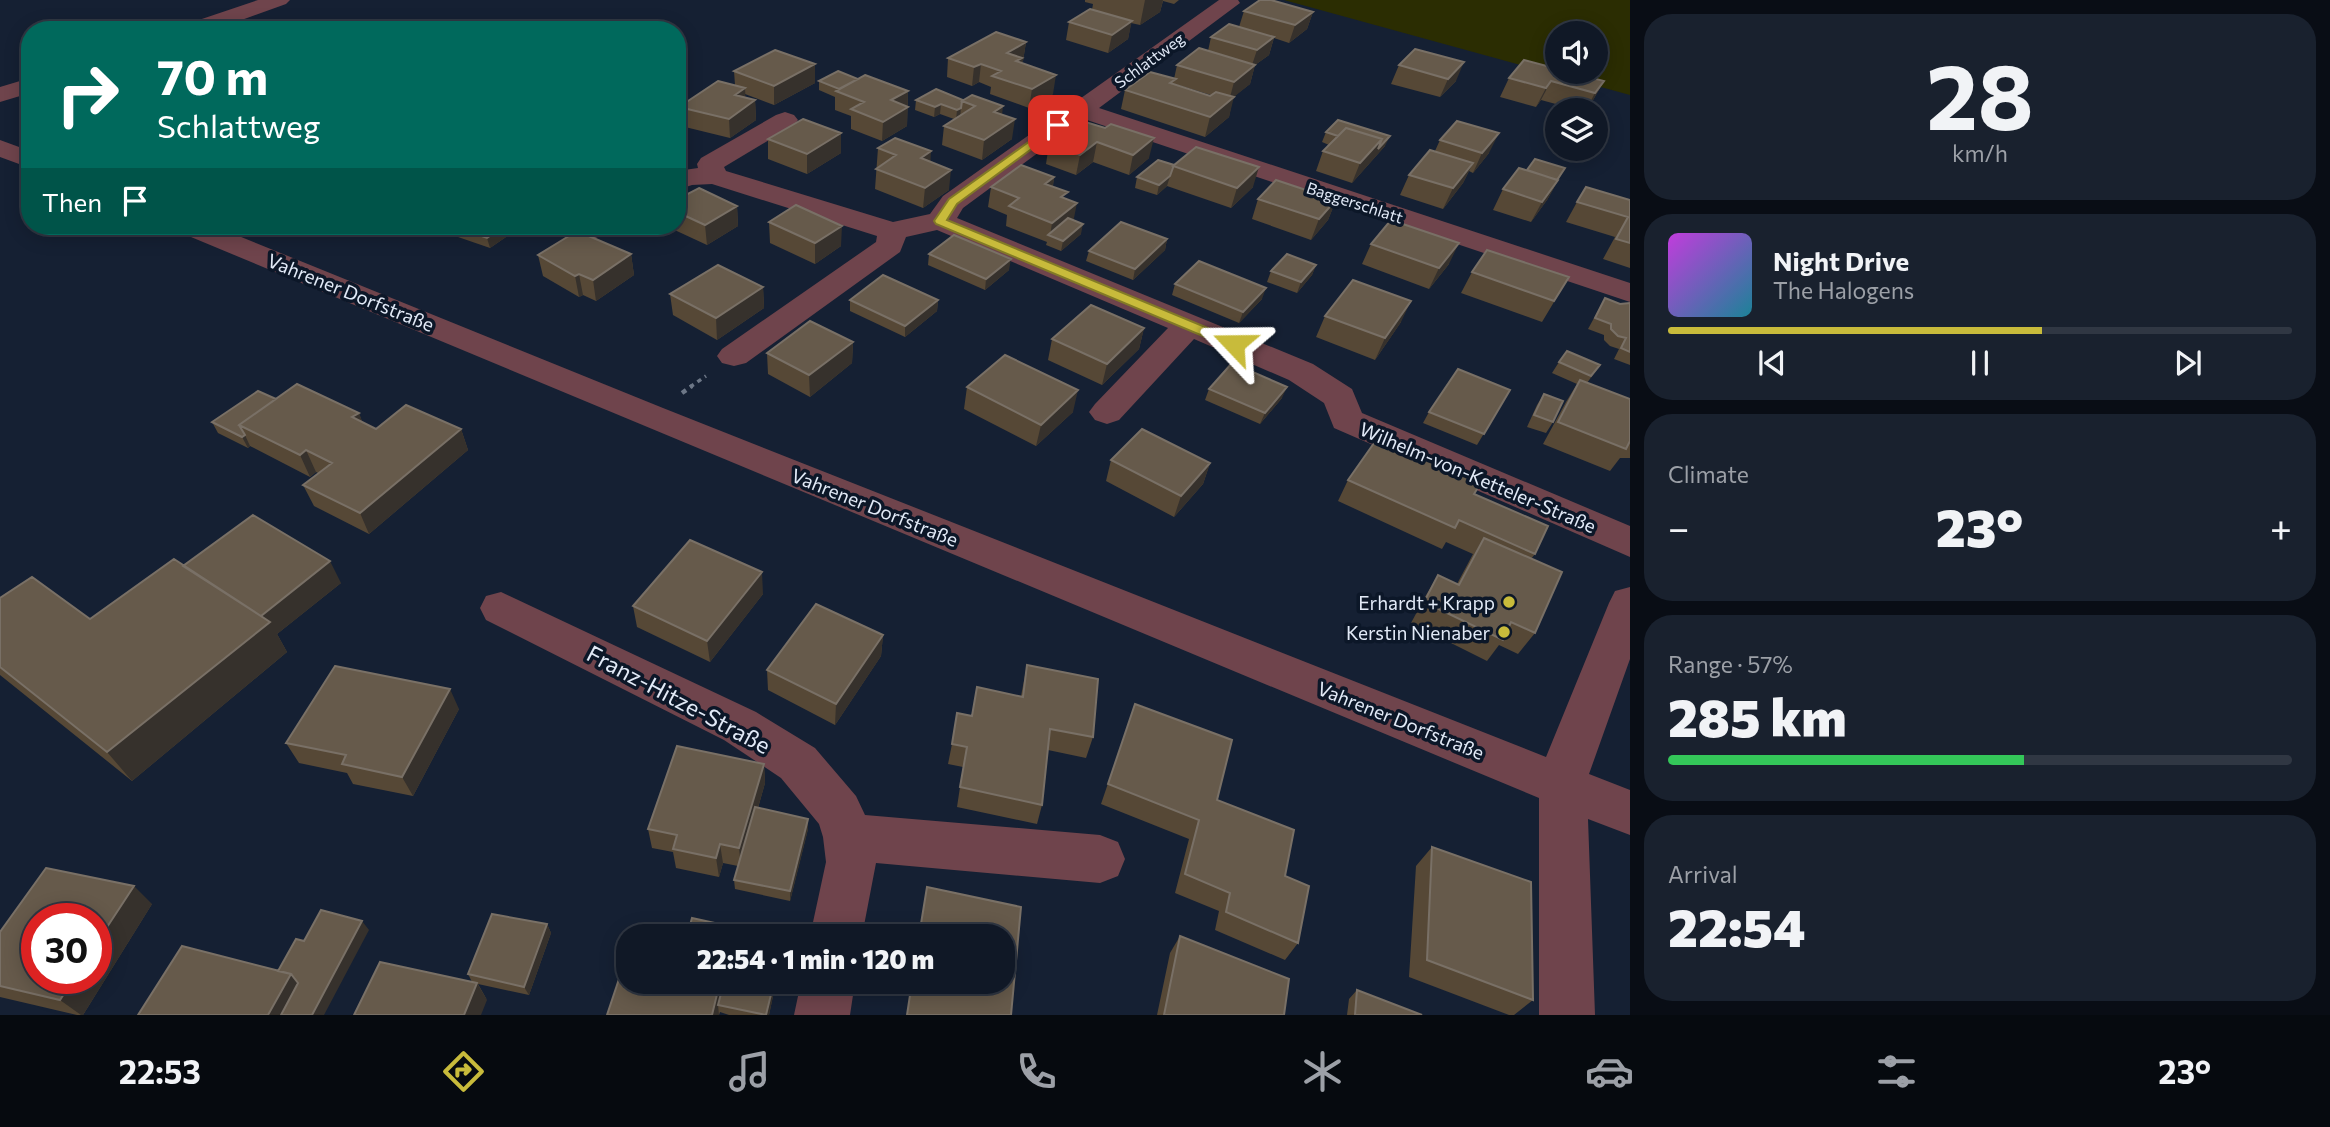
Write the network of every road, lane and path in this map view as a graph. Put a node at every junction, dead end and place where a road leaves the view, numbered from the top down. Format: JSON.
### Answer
{"nodes":[{"id":1,"x":279,"y":0,"type":"edge"},
{"id":2,"x":1229,"y":3,"type":"dead end"},
{"id":3,"x":218,"y":21,"type":"edge"},
{"id":4,"x":21,"y":88,"type":"edge"},
{"id":5,"x":0,"y":95,"type":"edge"},
{"id":6,"x":1080,"y":110,"type":"junction"},
{"id":7,"x":785,"y":120,"type":"dead end"},
{"id":8,"x":0,"y":148,"type":"edge"},
{"id":9,"x":21,"y":156,"type":"edge"},
{"id":10,"x":714,"y":176,"type":"junction"},
{"id":11,"x":686,"y":178,"type":"edge"},
{"id":12,"x":940,"y":221,"type":"junction"},
{"id":13,"x":892,"y":231,"type":"junction"},
{"id":14,"x":211,"y":235,"type":"edge"},
{"id":15,"x":1630,"y":293,"type":"edge"},
{"id":16,"x":1189,"y":325,"type":"junction"},
{"id":17,"x":734,"y":356,"type":"joint"},
{"id":18,"x":1107,"y":412,"type":"dead end"},
{"id":19,"x":650,"y":416,"type":"junction"},
{"id":20,"x":1630,"y":542,"type":"edge"},
{"id":21,"x":1630,"y":603,"type":"edge"},
{"id":22,"x":501,"y":608,"type":"dead end"},
{"id":23,"x":1563,"y":786,"type":"junction"},
{"id":24,"x":1630,"y":813,"type":"edge"},
{"id":25,"x":848,"y":837,"type":"junction"},
{"id":26,"x":1100,"y":859,"type":"dead end"},
{"id":27,"x":838,"y":924,"type":"edge"},
{"id":28,"x":826,"y":994,"type":"edge"},
{"id":29,"x":822,"y":1015,"type":"edge"},
{"id":30,"x":1567,"y":1015,"type":"edge"}],
"edges":[{"from":1,"to":3,"type":"street"},
{"from":2,"to":6,"type":"street","name":"Schlattweg"},
{"from":4,"to":5,"type":"street"},
{"from":6,"to":12,"type":"street","name":"Schlattweg"},
{"from":6,"to":15,"type":"street","name":"Baggerschlatt"},
{"from":7,"to":10,"type":"street"},
{"from":8,"to":9,"type":"street"},
{"from":10,"to":11,"type":"street"},
{"from":10,"to":13,"type":"street"},
{"from":12,"to":13,"type":"street"},
{"from":12,"to":16,"type":"street","name":"Wilhelm-von-Ketteler-Straße"},
{"from":13,"to":17,"type":"street"},
{"from":14,"to":19,"type":"street","name":"Vahrener Dorfstraße"},
{"from":16,"to":18,"type":"street"},
{"from":16,"to":20,"type":"street","name":"Wilhelm-von-Ketteler-Straße"},
{"from":17,"to":19,"type":"path"},
{"from":19,"to":23,"type":"street","name":"Vahrener Dorfstraße"},
{"from":21,"to":23,"type":"street"},
{"from":22,"to":25,"type":"street","name":"Franz-Hitze-Straße"},
{"from":23,"to":24,"type":"street","name":"Vahrener Dorfstraße"},
{"from":23,"to":30,"type":"street"},
{"from":25,"to":26,"type":"street"},
{"from":25,"to":27,"type":"street","name":"Franz-Hitze-Straße"},
{"from":28,"to":29,"type":"street"}]}
